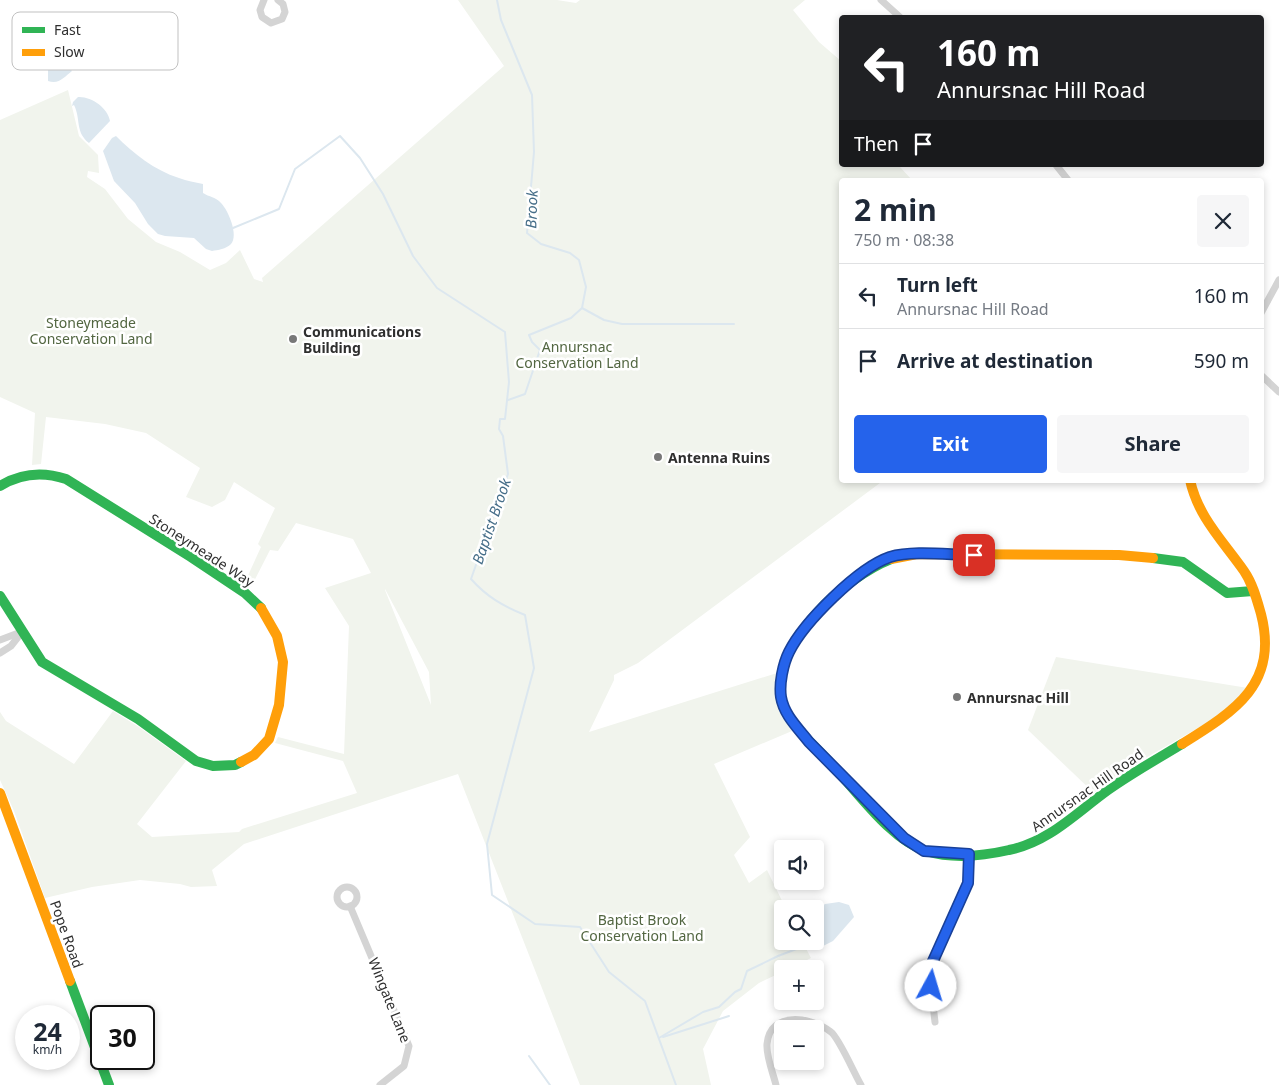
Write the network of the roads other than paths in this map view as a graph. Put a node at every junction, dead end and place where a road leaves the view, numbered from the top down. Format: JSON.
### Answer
{"nodes":[{"id":1,"x":264,"y":0,"type":"edge"},
{"id":2,"x":278,"y":0,"type":"edge"},
{"id":3,"x":881,"y":0,"type":"edge"},
{"id":4,"x":897,"y":15,"type":"edge"},
{"id":5,"x":1058,"y":167,"type":"edge"},
{"id":6,"x":1066,"y":178,"type":"edge"},
{"id":7,"x":1279,"y":280,"type":"edge"},
{"id":8,"x":1264,"y":308,"type":"edge"},
{"id":9,"x":1264,"y":378,"type":"edge"},
{"id":10,"x":1279,"y":392,"type":"edge"},
{"id":11,"x":1191,"y":483,"type":"edge"},
{"id":12,"x":0,"y":486,"type":"edge"},
{"id":13,"x":1253,"y":591,"type":"junction"},
{"id":14,"x":0,"y":596,"type":"edge"},
{"id":15,"x":22,"y":632,"type":"junction"},
{"id":16,"x":0,"y":640,"type":"edge"},
{"id":17,"x":0,"y":653,"type":"edge"},
{"id":18,"x":0,"y":793,"type":"edge"},
{"id":19,"x":969,"y":854,"type":"junction"},
{"id":20,"x":350,"y":906,"type":"dead end"},
{"id":21,"x":935,"y":1022,"type":"dead end"},
{"id":22,"x":109,"y":1085,"type":"edge"},
{"id":23,"x":380,"y":1085,"type":"edge"},
{"id":24,"x":776,"y":1085,"type":"edge"},
{"id":25,"x":861,"y":1085,"type":"edge"}],
"edges":[{"from":1,"to":2,"type":"street"},
{"from":3,"to":4,"type":"street"},
{"from":5,"to":6,"type":"street"},
{"from":7,"to":8,"type":"street"},
{"from":9,"to":10,"type":"street"},
{"from":11,"to":13,"type":"street","name":"Annursnac Hill Road"},
{"from":12,"to":15,"type":"street","name":"Stoneymeade Way"},
{"from":13,"to":19,"type":"street","name":"Annursnac Hill Road"},
{"from":13,"to":19,"type":"street","name":"Annursnac Hill Road"},
{"from":14,"to":15,"type":"street","name":"Stoneymeade Way"},
{"from":15,"to":16,"type":"street"},
{"from":15,"to":17,"type":"street"},
{"from":18,"to":22,"type":"street","name":"Pope Road"},
{"from":19,"to":21,"type":"street"},
{"from":20,"to":23,"type":"street","name":"Wingate Lane"},
{"from":24,"to":25,"type":"street"}]}
